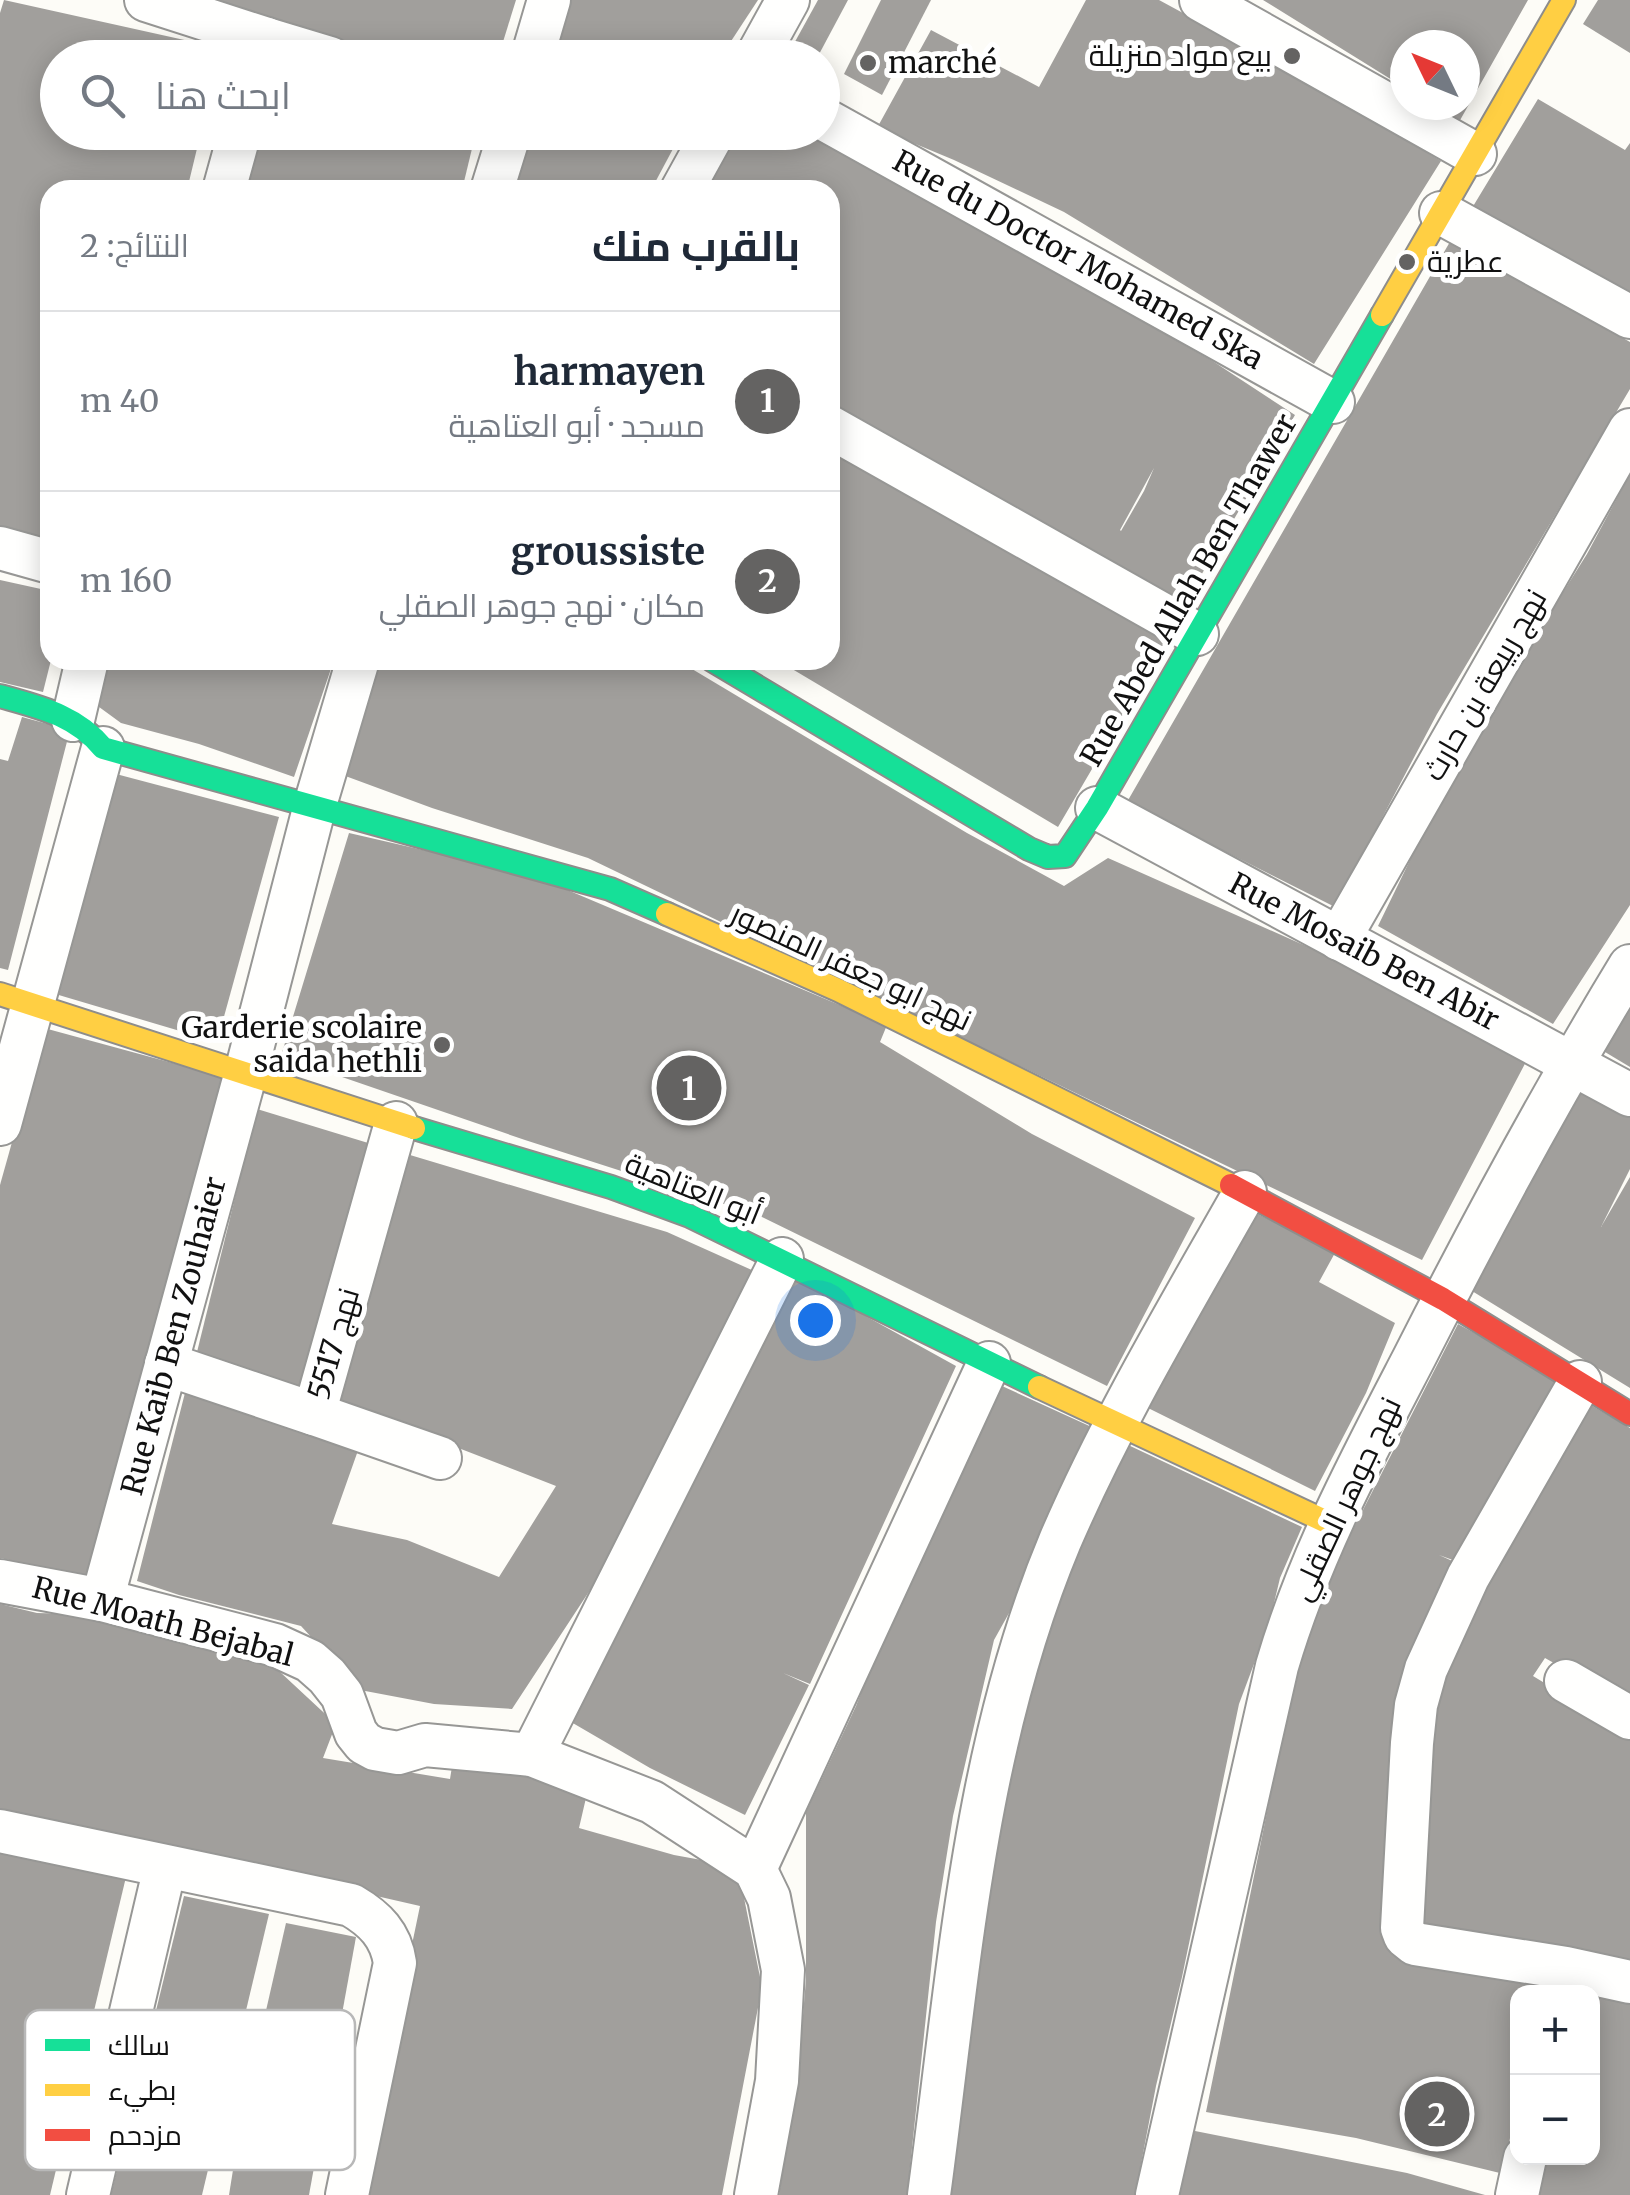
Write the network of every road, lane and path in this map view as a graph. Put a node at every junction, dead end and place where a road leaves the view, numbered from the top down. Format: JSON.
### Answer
{"nodes":[{"id":1,"x":146,"y":0,"type":"edge"},
{"id":2,"x":549,"y":0,"type":"edge"},
{"id":3,"x":788,"y":0,"type":"edge"},
{"id":4,"x":1201,"y":0,"type":"edge"},
{"id":5,"x":1564,"y":0,"type":"edge"},
{"id":6,"x":244,"y":40,"type":"edge"},
{"id":7,"x":537,"y":40,"type":"edge"},
{"id":8,"x":766,"y":40,"type":"edge"},
{"id":9,"x":840,"y":128,"type":"edge"},
{"id":10,"x":235,"y":150,"type":"edge"},
{"id":11,"x":504,"y":150,"type":"edge"},
{"id":12,"x":704,"y":150,"type":"edge"},
{"id":13,"x":1475,"y":154,"type":"junction"},
{"id":14,"x":227,"y":180,"type":"edge"},
{"id":15,"x":495,"y":180,"type":"edge"},
{"id":16,"x":688,"y":180,"type":"edge"},
{"id":17,"x":1441,"y":213,"type":"junction"},
{"id":18,"x":1630,"y":317,"type":"edge"},
{"id":19,"x":1333,"y":402,"type":"junction"},
{"id":20,"x":1630,"y":430,"type":"edge"},
{"id":21,"x":840,"y":432,"type":"edge"},
{"id":22,"x":0,"y":548,"type":"edge"},
{"id":23,"x":40,"y":559,"type":"edge"},
{"id":24,"x":1198,"y":634,"type":"junction"},
{"id":25,"x":86,"y":670,"type":"edge"},
{"id":26,"x":355,"y":670,"type":"edge"},
{"id":27,"x":729,"y":670,"type":"edge"},
{"id":28,"x":0,"y":696,"type":"edge"},
{"id":29,"x":88,"y":734,"type":"junction"},
{"id":30,"x":315,"y":805,"type":"junction"},
{"id":31,"x":1098,"y":808,"type":"junction"},
{"id":32,"x":1339,"y":939,"type":"junction"},
{"id":33,"x":1630,"y":966,"type":"edge"},
{"id":34,"x":16,"y":1000,"type":"edge"},
{"id":35,"x":1570,"y":1063,"type":"junction"},
{"id":36,"x":246,"y":1072,"type":"junction"},
{"id":37,"x":1630,"y":1095,"type":"edge"},
{"id":38,"x":396,"y":1123,"type":"junction"},
{"id":39,"x":0,"y":1124,"type":"edge"},
{"id":40,"x":1245,"y":1192,"type":"junction"},
{"id":41,"x":782,"y":1259,"type":"junction"},
{"id":42,"x":1444,"y":1299,"type":"junction"},
{"id":43,"x":989,"y":1363,"type":"junction"},
{"id":44,"x":166,"y":1364,"type":"junction"},
{"id":45,"x":1580,"y":1382,"type":"junction"},
{"id":46,"x":314,"y":1414,"type":"junction"},
{"id":47,"x":1630,"y":1414,"type":"edge"},
{"id":48,"x":1114,"y":1424,"type":"junction"},
{"id":49,"x":440,"y":1458,"type":"dead end"},
{"id":50,"x":1329,"y":1523,"type":"junction"},
{"id":51,"x":0,"y":1580,"type":"edge"},
{"id":52,"x":102,"y":1600,"type":"junction"},
{"id":53,"x":1566,"y":1681,"type":"dead end"},
{"id":54,"x":1630,"y":1718,"type":"edge"},
{"id":55,"x":532,"y":1755,"type":"junction"},
{"id":56,"x":0,"y":1830,"type":"edge"},
{"id":57,"x":165,"y":1868,"type":"junction"},
{"id":58,"x":755,"y":1869,"type":"junction"},
{"id":59,"x":1563,"y":1980,"type":"edge"},
{"id":60,"x":1630,"y":1982,"type":"edge"},
{"id":61,"x":132,"y":2010,"type":"edge"},
{"id":62,"x":355,"y":2156,"type":"edge"},
{"id":63,"x":1523,"y":2165,"type":"edge"},
{"id":64,"x":94,"y":2170,"type":"edge"},
{"id":65,"x":352,"y":2170,"type":"edge"},
{"id":66,"x":88,"y":2195,"type":"edge"},
{"id":67,"x":347,"y":2195,"type":"edge"},
{"id":68,"x":756,"y":2195,"type":"edge"},
{"id":69,"x":929,"y":2195,"type":"edge"},
{"id":70,"x":1157,"y":2195,"type":"edge"},
{"id":71,"x":1517,"y":2195,"type":"edge"}],
"edges":[{"from":1,"to":6,"type":"street"},
{"from":2,"to":7,"type":"street"},
{"from":3,"to":8,"type":"street"},
{"from":4,"to":13,"type":"street"},
{"from":5,"to":13,"type":"street","name":"Rue Abed Allah Ben Thawer"},
{"from":9,"to":19,"type":"street","name":"Rue du Doctor Mohamed Ska"},
{"from":10,"to":14,"type":"street"},
{"from":11,"to":15,"type":"street"},
{"from":12,"to":16,"type":"street"},
{"from":13,"to":17,"type":"street","name":"Rue Abed Allah Ben Thawer"},
{"from":17,"to":18,"type":"street"},
{"from":17,"to":19,"type":"street","name":"Rue Abed Allah Ben Thawer"},
{"from":19,"to":24,"type":"street","name":"Rue Abed Allah Ben Thawer"},
{"from":20,"to":32,"type":"street","name":"نهج ربيعة بن حارث"},
{"from":21,"to":24,"type":"street"},
{"from":22,"to":23,"type":"street"},
{"from":24,"to":31,"type":"street","name":"Rue Abed Allah Ben Thawer"},
{"from":25,"to":29,"type":"street"},
{"from":26,"to":30,"type":"street","name":"Rue Kaib Ben Zouhaier"},
{"from":27,"to":31,"type":"street","name":"Rue Abed Allah Ben Thawer"},
{"from":28,"to":29,"type":"street","name":"نهج ابو جعفر المنصور"},
{"from":29,"to":30,"type":"street","name":"نهج ابو جعفر المنصور"},
{"from":29,"to":34,"type":"street"},
{"from":30,"to":36,"type":"street","name":"Rue Kaib Ben Zouhaier"},
{"from":30,"to":40,"type":"street","name":"نهج ابو جعفر المنصور"},
{"from":31,"to":32,"type":"street","name":"Rue Mosaib Ben Abir"},
{"from":32,"to":35,"type":"street","name":"Rue Mosaib Ben Abir"},
{"from":33,"to":35,"type":"street","name":"نهج جوهر الصقلي"},
{"from":34,"to":36,"type":"street","name":"أبو العتاهية"},
{"from":34,"to":39,"type":"street"},
{"from":35,"to":37,"type":"street","name":"Rue Mosaib Ben Abir"},
{"from":35,"to":42,"type":"street","name":"نهج جوهر الصقلي"},
{"from":36,"to":38,"type":"street","name":"أبو العتاهية"},
{"from":36,"to":44,"type":"street","name":"Rue Kaib Ben Zouhaier"},
{"from":38,"to":41,"type":"street","name":"أبو العتاهية"},
{"from":38,"to":46,"type":"street","name":"نهج 5517"},
{"from":40,"to":42,"type":"street","name":"نهج ابو جعفر المنصور"},
{"from":40,"to":48,"type":"street"},
{"from":41,"to":43,"type":"street","name":"أبو العتاهية"},
{"from":41,"to":55,"type":"street"},
{"from":42,"to":45,"type":"street","name":"نهج ابو جعفر المنصور"},
{"from":42,"to":50,"type":"street","name":"نهج جوهر الصقلي"},
{"from":43,"to":48,"type":"street","name":"أبو العتاهية"},
{"from":43,"to":58,"type":"street"},
{"from":44,"to":46,"type":"street","name":"نهج 5517"},
{"from":44,"to":52,"type":"street","name":"Rue Kaib Ben Zouhaier"},
{"from":45,"to":47,"type":"street","name":"نهج ابو جعفر المنصور"},
{"from":45,"to":59,"type":"street"},
{"from":46,"to":49,"type":"street"},
{"from":48,"to":50,"type":"street","name":"أبو العتاهية"},
{"from":48,"to":69,"type":"street"},
{"from":50,"to":70,"type":"street","name":"نهج جوهر الصقلي"},
{"from":51,"to":52,"type":"street","name":"Rue Moath Bejabal"},
{"from":52,"to":55,"type":"street","name":"Rue Moath Bejabal"},
{"from":53,"to":54,"type":"street"},
{"from":55,"to":58,"type":"street","name":"Rue Moath Bejabal"},
{"from":56,"to":57,"type":"street"},
{"from":57,"to":61,"type":"street"},
{"from":57,"to":62,"type":"street"},
{"from":58,"to":68,"type":"street"},
{"from":59,"to":60,"type":"street"},
{"from":63,"to":71,"type":"street"},
{"from":64,"to":66,"type":"street"},
{"from":65,"to":67,"type":"street"}]}
